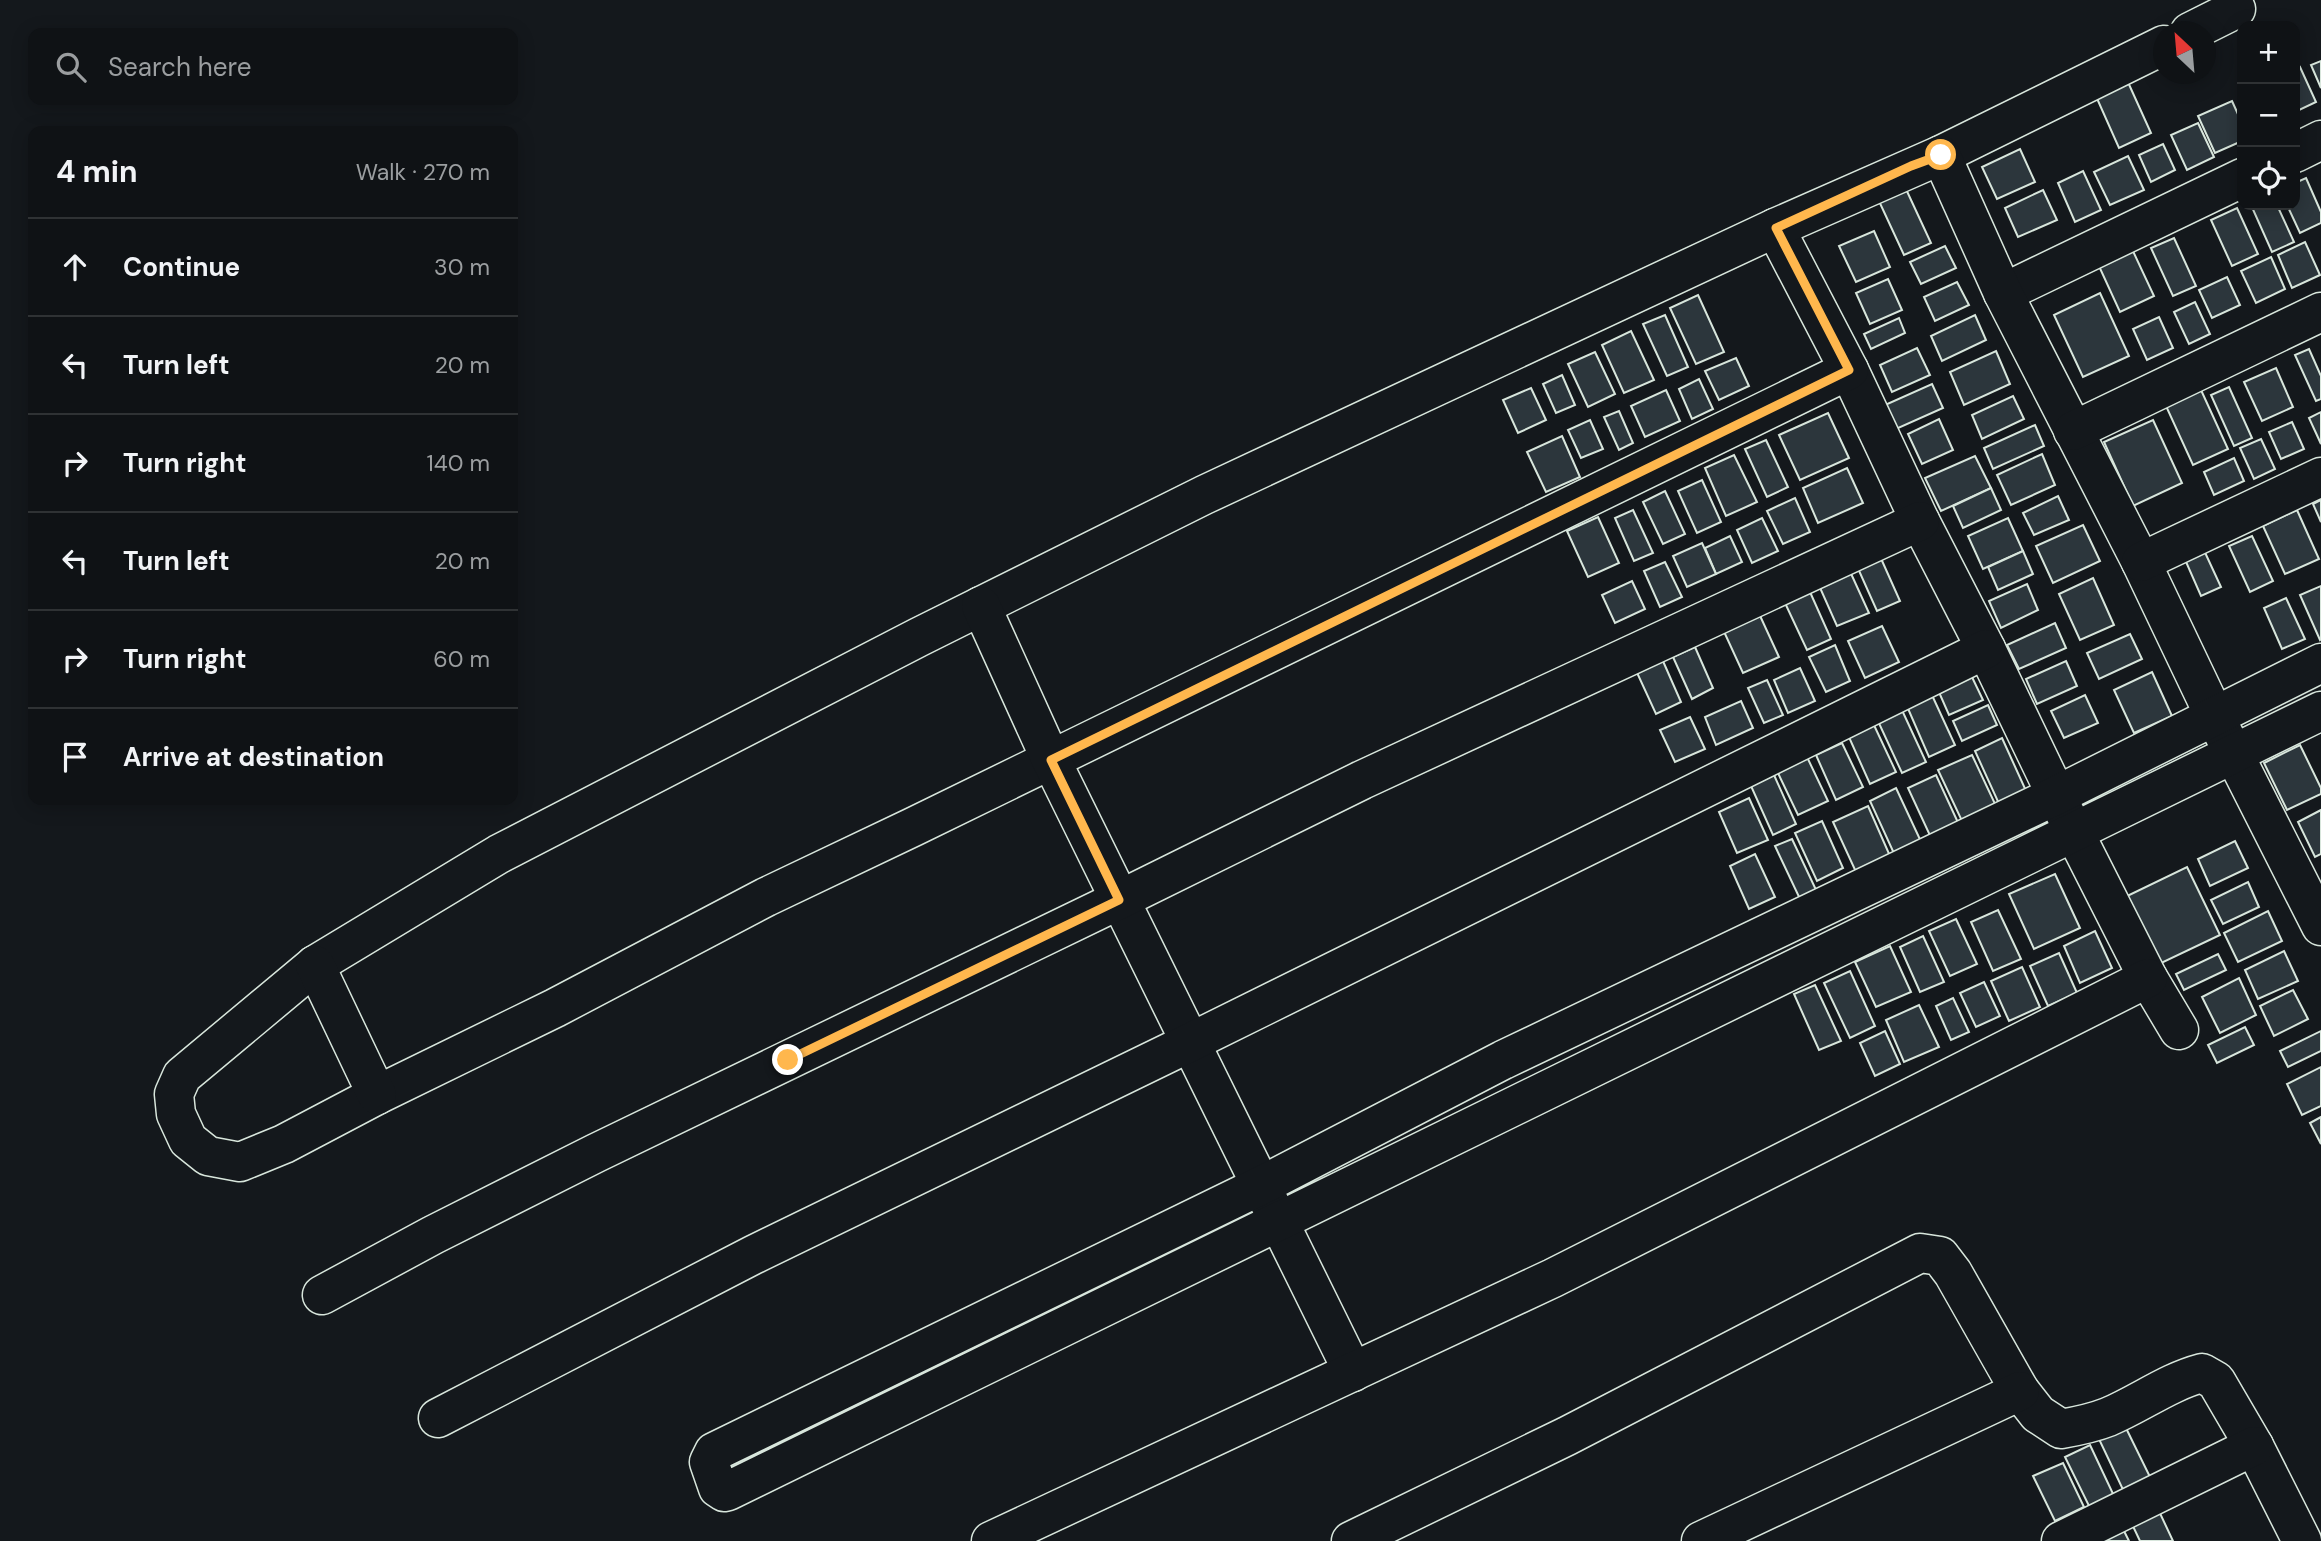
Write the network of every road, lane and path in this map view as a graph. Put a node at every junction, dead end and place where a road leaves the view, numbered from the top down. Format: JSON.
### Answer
{"nodes":[{"id":1,"x":2236,"y":9,"type":"dead end"},
{"id":2,"x":2212,"y":21,"type":"edge"},
{"id":3,"x":2153,"y":50,"type":"edge"},
{"id":4,"x":2321,"y":140,"type":"edge"},
{"id":5,"x":2300,"y":150,"type":"edge"},
{"id":6,"x":1941,"y":155,"type":"junction"},
{"id":7,"x":2237,"y":180,"type":"edge"},
{"id":8,"x":1776,"y":228,"type":"junction"},
{"id":9,"x":2003,"y":293,"type":"junction"},
{"id":10,"x":2321,"y":312,"type":"edge"},
{"id":11,"x":1849,"y":370,"type":"junction"},
{"id":12,"x":2073,"y":431,"type":"junction"},
{"id":13,"x":2321,"y":477,"type":"edge"},
{"id":14,"x":1920,"y":521,"type":"junction"},
{"id":15,"x":2141,"y":562,"type":"junction"},
{"id":16,"x":981,"y":606,"type":"junction"},
{"id":17,"x":1986,"y":649,"type":"junction"},
{"id":18,"x":2321,"y":663,"type":"edge"},
{"id":19,"x":2321,"y":710,"type":"edge"},
{"id":20,"x":2214,"y":715,"type":"junction"},
{"id":21,"x":2234,"y":754,"type":"junction"},
{"id":22,"x":1051,"y":760,"type":"junction"},
{"id":23,"x":2057,"y":795,"type":"junction"},
{"id":24,"x":2074,"y":832,"type":"junction"},
{"id":25,"x":1119,"y":900,"type":"junction"},
{"id":26,"x":2316,"y":906,"type":"edge"},
{"id":27,"x":315,"y":965,"type":"junction"},
{"id":28,"x":2148,"y":978,"type":"junction"},
{"id":29,"x":2179,"y":1030,"type":"dead end"},
{"id":30,"x":1189,"y":1043,"type":"junction"},
{"id":31,"x":377,"y":1095,"type":"junction"},
{"id":32,"x":1260,"y":1186,"type":"junction"},
{"id":33,"x":1278,"y":1222,"type":"junction"},
{"id":34,"x":322,"y":1294,"type":"dead end"},
{"id":35,"x":1353,"y":1372,"type":"junction"},
{"id":36,"x":2020,"y":1391,"type":"junction"},
{"id":37,"x":438,"y":1418,"type":"dead end"},
{"id":38,"x":2254,"y":1446,"type":"junction"},
{"id":39,"x":991,"y":1541,"type":"edge"},
{"id":40,"x":1352,"y":1541,"type":"edge"},
{"id":41,"x":1701,"y":1541,"type":"edge"},
{"id":42,"x":2061,"y":1541,"type":"edge"},
{"id":43,"x":2302,"y":1541,"type":"edge"}],
"edges":[{"from":1,"to":2,"type":"street"},
{"from":3,"to":6,"type":"street"},
{"from":4,"to":5,"type":"street"},
{"from":6,"to":8,"type":"street"},
{"from":6,"to":9,"type":"street"},
{"from":7,"to":9,"type":"street"},
{"from":8,"to":11,"type":"street"},
{"from":8,"to":16,"type":"street"},
{"from":9,"to":12,"type":"street"},
{"from":10,"to":12,"type":"street"},
{"from":11,"to":14,"type":"street"},
{"from":11,"to":22,"type":"street"},
{"from":12,"to":15,"type":"street"},
{"from":13,"to":15,"type":"street"},
{"from":14,"to":17,"type":"street"},
{"from":14,"to":25,"type":"street"},
{"from":15,"to":20,"type":"street"},
{"from":16,"to":22,"type":"street"},
{"from":16,"to":27,"type":"street"},
{"from":17,"to":23,"type":"street"},
{"from":17,"to":30,"type":"street"},
{"from":18,"to":20,"type":"street"},
{"from":19,"to":21,"type":"street"},
{"from":20,"to":21,"type":"street"},
{"from":20,"to":23,"type":"street"},
{"from":21,"to":24,"type":"street"},
{"from":21,"to":26,"type":"street"},
{"from":22,"to":25,"type":"street"},
{"from":22,"to":31,"type":"street"},
{"from":23,"to":24,"type":"street"},
{"from":23,"to":32,"type":"street"},
{"from":24,"to":28,"type":"street"},
{"from":24,"to":33,"type":"street"},
{"from":25,"to":30,"type":"street"},
{"from":25,"to":34,"type":"street"},
{"from":27,"to":31,"type":"street"},
{"from":27,"to":31,"type":"street"},
{"from":28,"to":29,"type":"street"},
{"from":28,"to":35,"type":"street"},
{"from":30,"to":32,"type":"street"},
{"from":30,"to":37,"type":"street"},
{"from":32,"to":33,"type":"street"},
{"from":32,"to":33,"type":"street"},
{"from":33,"to":35,"type":"street"},
{"from":35,"to":39,"type":"street"},
{"from":36,"to":38,"type":"street"},
{"from":36,"to":40,"type":"street"},
{"from":36,"to":41,"type":"street"},
{"from":38,"to":42,"type":"street"},
{"from":38,"to":43,"type":"street"}]}
